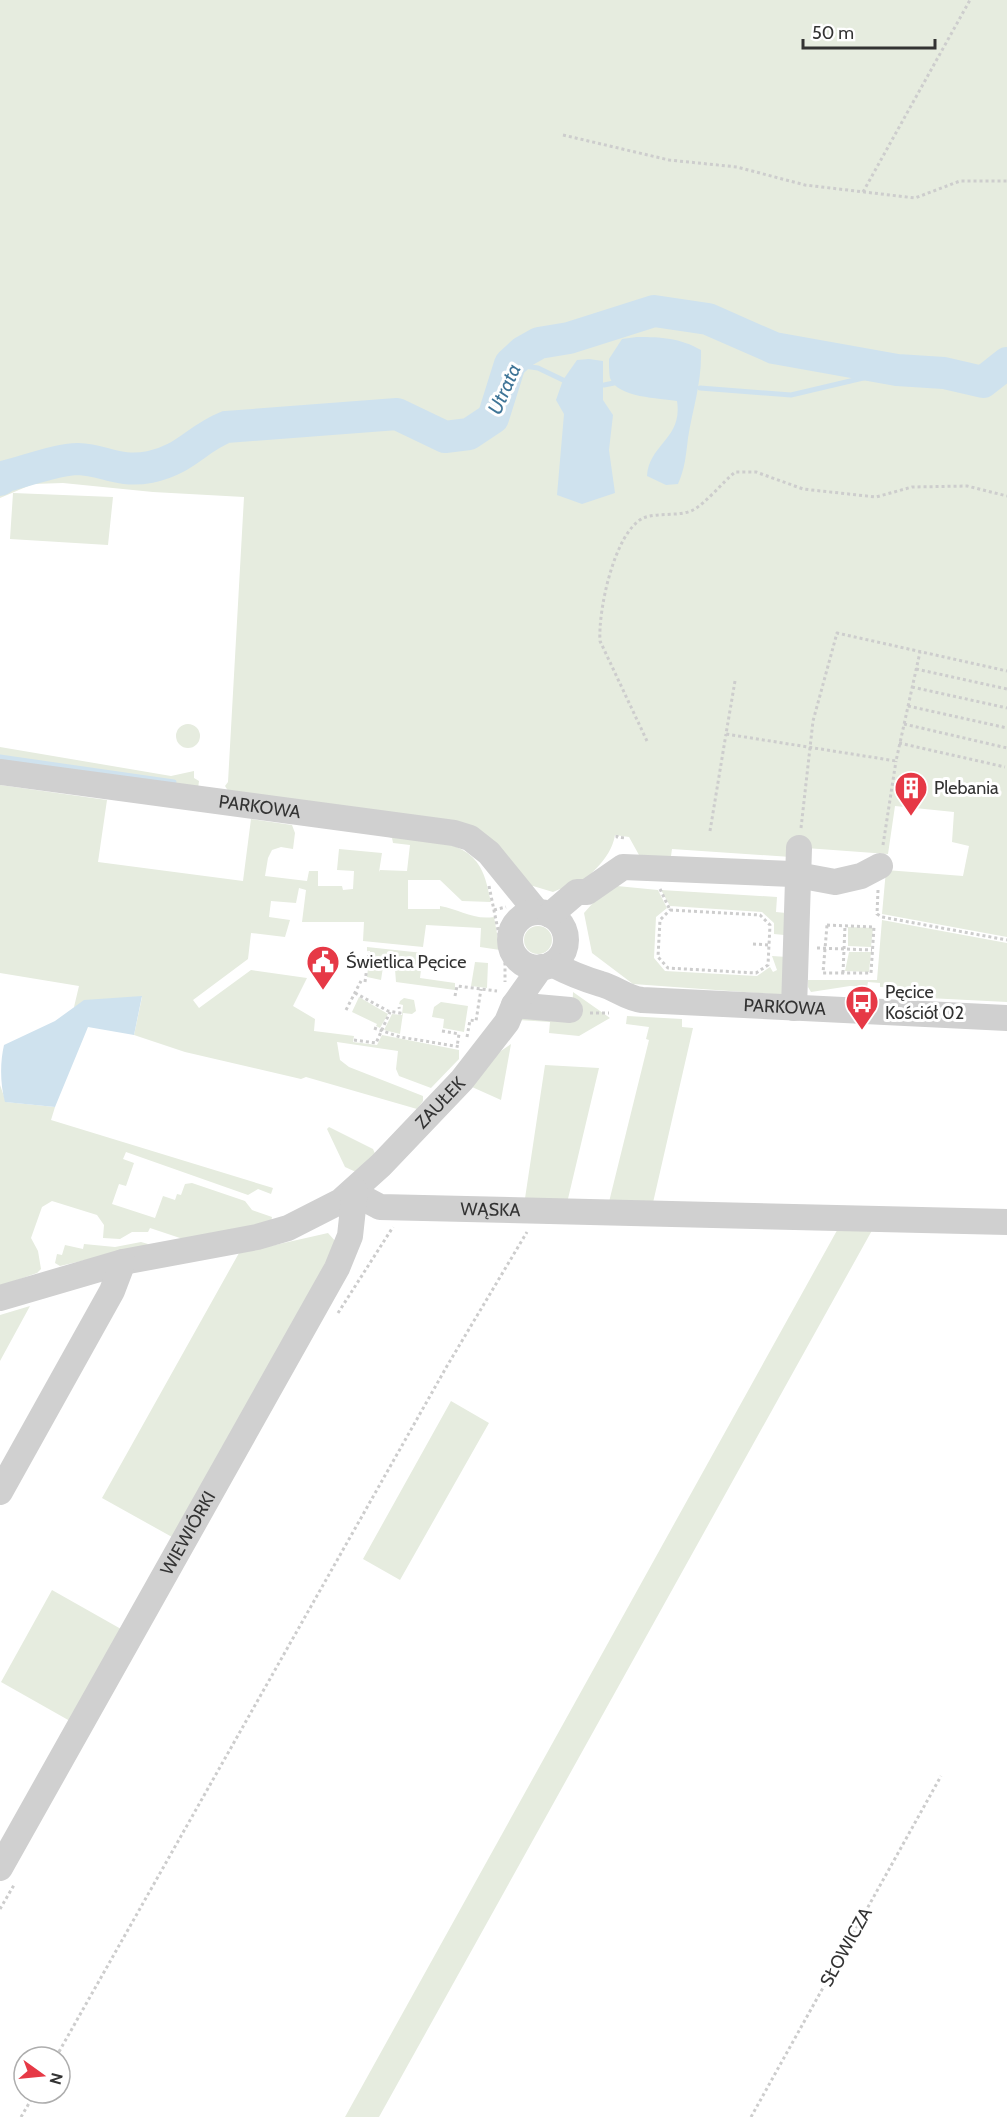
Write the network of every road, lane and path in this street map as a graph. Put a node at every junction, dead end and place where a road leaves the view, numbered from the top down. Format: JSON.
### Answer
{"nodes":[{"id":1,"x":970,"y":0,"type":"edge"},
{"id":2,"x":563,"y":135,"type":"dead end"},
{"id":3,"x":1007,"y":181,"type":"edge"},
{"id":4,"x":862,"y":192,"type":"junction"},
{"id":5,"x":1007,"y":496,"type":"edge"},
{"id":6,"x":921,"y":652,"type":"junction"},
{"id":7,"x":916,"y":669,"type":"junction"},
{"id":8,"x":1007,"y":671,"type":"edge"},
{"id":9,"x":735,"y":681,"type":"dead end"},
{"id":10,"x":911,"y":687,"type":"junction"},
{"id":11,"x":1007,"y":689,"type":"edge"},
{"id":12,"x":908,"y":706,"type":"junction"},
{"id":13,"x":1007,"y":708,"type":"edge"},
{"id":14,"x":904,"y":724,"type":"junction"},
{"id":15,"x":1007,"y":728,"type":"edge"},
{"id":16,"x":726,"y":734,"type":"junction"},
{"id":17,"x":647,"y":741,"type":"dead end"},
{"id":18,"x":899,"y":743,"type":"junction"},
{"id":19,"x":1007,"y":747,"type":"edge"},
{"id":20,"x":809,"y":748,"type":"junction"},
{"id":21,"x":896,"y":761,"type":"junction"},
{"id":22,"x":1005,"y":767,"type":"dead end"},
{"id":23,"x":0,"y":772,"type":"edge"},
{"id":24,"x":710,"y":831,"type":"dead end"},
{"id":25,"x":617,"y":835,"type":"dead end"},
{"id":26,"x":625,"y":838,"type":"dead end"},
{"id":27,"x":799,"y":848,"type":"joint"},
{"id":28,"x":880,"y":866,"type":"joint"},
{"id":29,"x":799,"y":875,"type":"junction"},
{"id":30,"x":496,"y":878,"type":"junction"},
{"id":31,"x":652,"y":887,"type":"dead end"},
{"id":32,"x":659,"y":887,"type":"junction"},
{"id":33,"x":671,"y":888,"type":"dead end"},
{"id":34,"x":494,"y":910,"type":"junction"},
{"id":35,"x":670,"y":910,"type":"junction"},
{"id":36,"x":882,"y":917,"type":"dead end"},
{"id":37,"x":845,"y":926,"type":"junction"},
{"id":38,"x":542,"y":933,"type":"junction"},
{"id":39,"x":1007,"y":940,"type":"edge"},
{"id":40,"x":753,"y":944,"type":"dead end"},
{"id":41,"x":770,"y":945,"type":"junction"},
{"id":42,"x":797,"y":946,"type":"junction"},
{"id":43,"x":826,"y":948,"type":"junction"},
{"id":44,"x":844,"y":949,"type":"junction"},
{"id":45,"x":872,"y":950,"type":"junction"},
{"id":46,"x":369,"y":952,"type":"dead end"},
{"id":47,"x":517,"y":958,"type":"junction"},
{"id":48,"x":843,"y":973,"type":"junction"},
{"id":49,"x":481,"y":989,"type":"junction"},
{"id":50,"x":355,"y":993,"type":"junction"},
{"id":51,"x":508,"y":993,"type":"junction"},
{"id":52,"x":455,"y":996,"type":"dead end"},
{"id":53,"x":399,"y":1006,"type":"dead end"},
{"id":54,"x":794,"y":1008,"type":"junction"},
{"id":55,"x":346,"y":1010,"type":"dead end"},
{"id":56,"x":570,"y":1010,"type":"dead end"},
{"id":57,"x":390,"y":1012,"type":"junction"},
{"id":58,"x":1007,"y":1018,"type":"edge"},
{"id":59,"x":374,"y":1028,"type":"dead end"},
{"id":60,"x":442,"y":1031,"type":"dead end"},
{"id":61,"x":381,"y":1032,"type":"junction"},
{"id":62,"x":354,"y":1040,"type":"dead end"},
{"id":63,"x":457,"y":1047,"type":"junction"},
{"id":64,"x":355,"y":1190,"type":"junction"},
{"id":65,"x":533,"y":1210,"type":"junction"},
{"id":66,"x":1007,"y":1222,"type":"edge"},
{"id":67,"x":123,"y":1262,"type":"junction"},
{"id":68,"x":0,"y":1298,"type":"edge"},
{"id":69,"x":0,"y":1492,"type":"edge"},
{"id":70,"x":941,"y":1776,"type":"dead end"},
{"id":71,"x":0,"y":1868,"type":"edge"},
{"id":72,"x":63,"y":2045,"type":"edge"},
{"id":73,"x":751,"y":2117,"type":"edge"}],
"edges":[{"from":1,"to":4,"type":"path"},
{"from":2,"to":4,"type":"path"},
{"from":3,"to":4,"type":"path"},
{"from":5,"to":17,"type":"path"},
{"from":6,"to":7,"type":"path"},
{"from":6,"to":8,"type":"path"},
{"from":6,"to":20,"type":"path"},
{"from":7,"to":10,"type":"path"},
{"from":7,"to":11,"type":"path"},
{"from":9,"to":16,"type":"path"},
{"from":10,"to":12,"type":"path"},
{"from":10,"to":13,"type":"path"},
{"from":12,"to":14,"type":"path"},
{"from":12,"to":15,"type":"path"},
{"from":14,"to":18,"type":"path"},
{"from":14,"to":19,"type":"path"},
{"from":16,"to":20,"type":"path"},
{"from":16,"to":24,"type":"path"},
{"from":18,"to":21,"type":"path"},
{"from":18,"to":22,"type":"path"},
{"from":20,"to":21,"type":"path"},
{"from":20,"to":27,"type":"path"},
{"from":21,"to":28,"type":"path"},
{"from":23,"to":30,"type":"street","name":"PARKOWA"},
{"from":25,"to":26,"type":"path"},
{"from":27,"to":29,"type":"street"},
{"from":28,"to":29,"type":"street"},
{"from":29,"to":38,"type":"street","name":"ZAUŁEK"},
{"from":29,"to":42,"type":"street"},
{"from":30,"to":34,"type":"path"},
{"from":30,"to":38,"type":"street","name":"PARKOWA"},
{"from":31,"to":32,"type":"path"},
{"from":32,"to":33,"type":"path"},
{"from":32,"to":35,"type":"path"},
{"from":34,"to":38,"type":"path"},
{"from":34,"to":51,"type":"path"},
{"from":35,"to":41,"type":"path"},
{"from":35,"to":41,"type":"path"},
{"from":36,"to":39,"type":"path"},
{"from":37,"to":43,"type":"path"},
{"from":37,"to":44,"type":"path"},
{"from":37,"to":45,"type":"path"},
{"from":38,"to":47,"type":"street","name":"ZAUŁEK"},
{"from":38,"to":47,"type":"street"},
{"from":38,"to":51,"type":"street","name":"ZAUŁEK"},
{"from":38,"to":54,"type":"street","name":"PARKOWA"},
{"from":40,"to":41,"type":"path"},
{"from":42,"to":43,"type":"path"},
{"from":42,"to":54,"type":"street"},
{"from":43,"to":44,"type":"path"},
{"from":43,"to":48,"type":"path"},
{"from":44,"to":45,"type":"path"},
{"from":44,"to":48,"type":"path"},
{"from":45,"to":48,"type":"path"},
{"from":46,"to":50,"type":"path"},
{"from":47,"to":51,"type":"street","name":"ZAUŁEK"},
{"from":49,"to":51,"type":"path"},
{"from":49,"to":52,"type":"path"},
{"from":49,"to":63,"type":"path"},
{"from":50,"to":55,"type":"path"},
{"from":50,"to":57,"type":"path"},
{"from":51,"to":56,"type":"street"},
{"from":51,"to":64,"type":"street","name":"ZAUŁEK"},
{"from":53,"to":57,"type":"path"},
{"from":54,"to":58,"type":"street","name":"PARKOWA"},
{"from":57,"to":61,"type":"path"},
{"from":59,"to":61,"type":"path"},
{"from":60,"to":63,"type":"path"},
{"from":61,"to":62,"type":"path"},
{"from":61,"to":63,"type":"path"},
{"from":64,"to":65,"type":"street","name":"WĄSKA"},
{"from":64,"to":67,"type":"street"},
{"from":64,"to":71,"type":"street","name":"WIEWIÓRKI"},
{"from":65,"to":66,"type":"street","name":"WĄSKA"},
{"from":65,"to":72,"type":"path"},
{"from":67,"to":68,"type":"street"},
{"from":67,"to":69,"type":"street"},
{"from":70,"to":73,"type":"path","name":"SŁOWICZA"}]}
